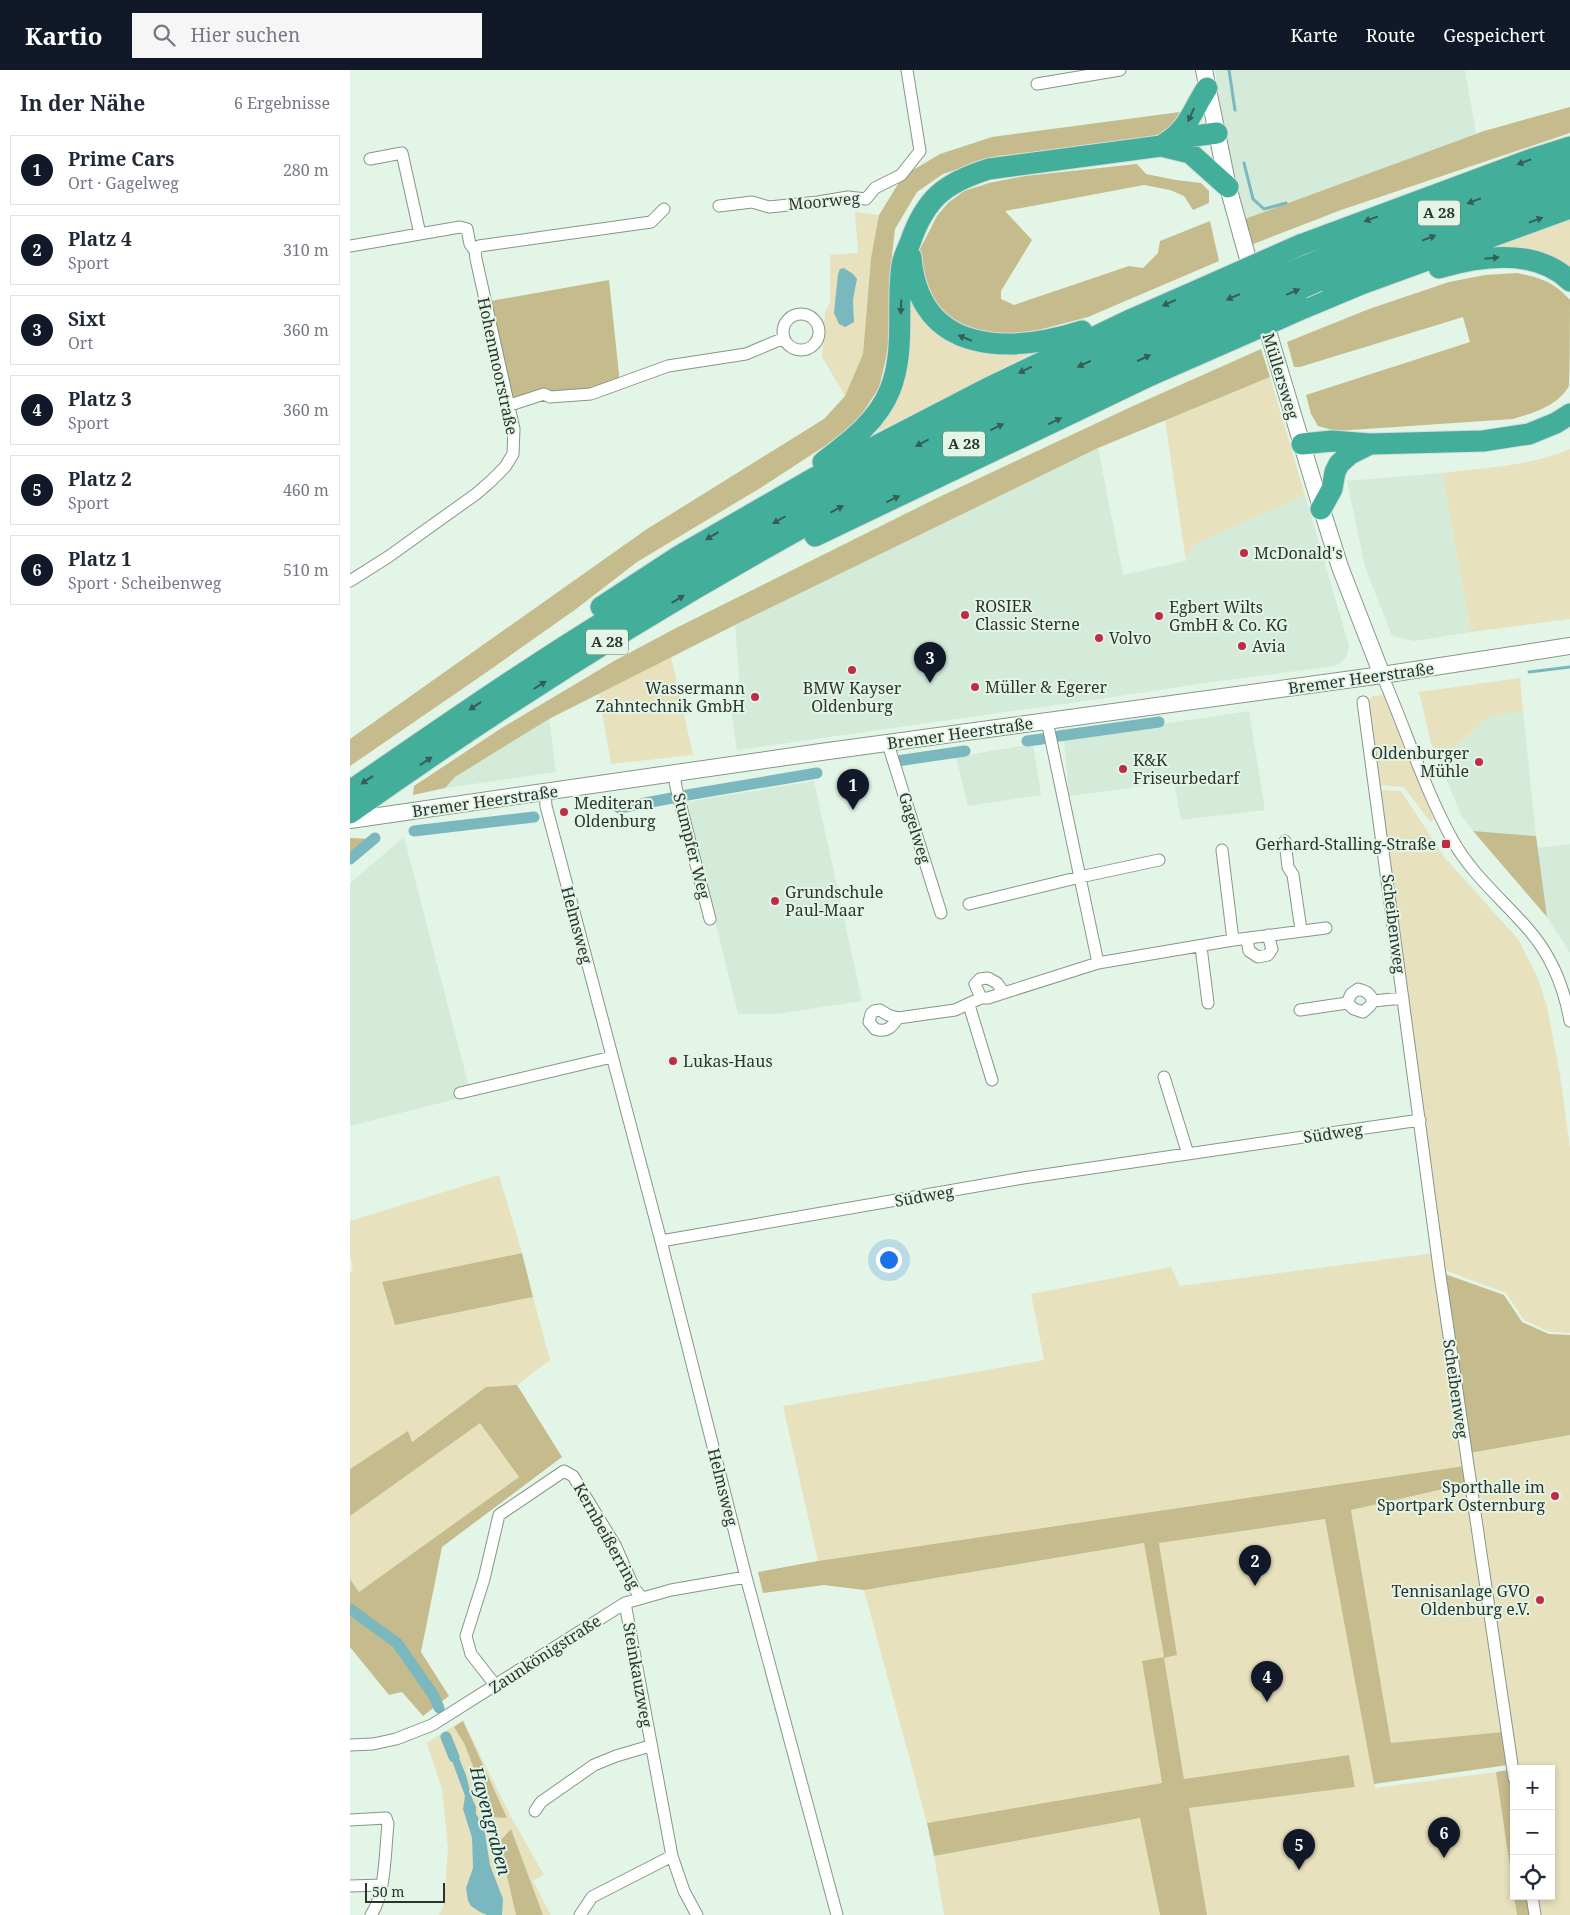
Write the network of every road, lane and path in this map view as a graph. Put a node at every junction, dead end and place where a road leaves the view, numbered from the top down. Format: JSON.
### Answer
{"nodes":[{"id":1,"x":908,"y":70,"type":"edge"},
{"id":2,"x":1120,"y":70,"type":"edge"},
{"id":3,"x":1206,"y":79,"type":"edge"},
{"id":4,"x":1037,"y":84,"type":"dead end"},
{"id":5,"x":1218,"y":140,"type":"junction"},
{"id":6,"x":1166,"y":143,"type":"junction"},
{"id":7,"x":1570,"y":147,"type":"edge"},
{"id":8,"x":1190,"y":153,"type":"junction"},
{"id":9,"x":370,"y":159,"type":"dead end"},
{"id":10,"x":1570,"y":167,"type":"edge"},
{"id":11,"x":1228,"y":186,"type":"junction"},
{"id":12,"x":1570,"y":188,"type":"edge"},
{"id":13,"x":719,"y":206,"type":"dead end"},
{"id":14,"x":1570,"y":208,"type":"edge"},
{"id":15,"x":664,"y":209,"type":"dead end"},
{"id":16,"x":420,"y":234,"type":"junction"},
{"id":17,"x":910,"y":242,"type":"junction"},
{"id":18,"x":350,"y":246,"type":"edge"},
{"id":19,"x":477,"y":249,"type":"junction"},
{"id":20,"x":1570,"y":281,"type":"edge"},
{"id":21,"x":1318,"y":282,"type":"junction"},
{"id":22,"x":1359,"y":286,"type":"junction"},
{"id":23,"x":1212,"y":316,"type":"junction"},
{"id":24,"x":1132,"y":319,"type":"junction"},
{"id":25,"x":784,"y":338,"type":"dead end"},
{"id":26,"x":510,"y":405,"type":"junction"},
{"id":27,"x":1570,"y":414,"type":"edge"},
{"id":28,"x":1370,"y":444,"type":"junction"},
{"id":29,"x":1304,"y":451,"type":"junction"},
{"id":30,"x":1350,"y":454,"type":"junction"},
{"id":31,"x":784,"y":494,"type":"junction"},
{"id":32,"x":1321,"y":509,"type":"junction"},
{"id":33,"x":350,"y":582,"type":"edge"},
{"id":34,"x":1570,"y":646,"type":"edge"},
{"id":35,"x":1382,"y":676,"type":"junction"},
{"id":36,"x":500,"y":689,"type":"junction"},
{"id":37,"x":1363,"y":702,"type":"dead end"},
{"id":38,"x":1047,"y":721,"type":"junction"},
{"id":39,"x":888,"y":744,"type":"junction"},
{"id":40,"x":674,"y":773,"type":"junction"},
{"id":41,"x":350,"y":791,"type":"edge"},
{"id":42,"x":545,"y":792,"type":"junction"},
{"id":43,"x":350,"y":813,"type":"edge"},
{"id":44,"x":350,"y":820,"type":"edge"},
{"id":45,"x":1285,"y":840,"type":"dead end"},
{"id":46,"x":1222,"y":850,"type":"dead end"},
{"id":47,"x":1159,"y":860,"type":"dead end"},
{"id":48,"x":1080,"y":877,"type":"junction"},
{"id":49,"x":969,"y":904,"type":"dead end"},
{"id":50,"x":941,"y":912,"type":"dead end"},
{"id":51,"x":710,"y":919,"type":"dead end"},
{"id":52,"x":1326,"y":928,"type":"dead end"},
{"id":53,"x":1301,"y":930,"type":"junction"},
{"id":54,"x":1268,"y":935,"type":"junction"},
{"id":55,"x":1247,"y":939,"type":"junction"},
{"id":56,"x":1233,"y":940,"type":"junction"},
{"id":57,"x":1200,"y":947,"type":"junction"},
{"id":58,"x":1098,"y":963,"type":"junction"},
{"id":59,"x":1004,"y":993,"type":"junction"},
{"id":60,"x":981,"y":998,"type":"junction"},
{"id":61,"x":1403,"y":998,"type":"junction"},
{"id":62,"x":1373,"y":1002,"type":"junction"},
{"id":63,"x":1208,"y":1003,"type":"dead end"},
{"id":64,"x":1347,"y":1003,"type":"junction"},
{"id":65,"x":968,"y":1005,"type":"junction"},
{"id":66,"x":1300,"y":1010,"type":"dead end"},
{"id":67,"x":898,"y":1018,"type":"dead end"},
{"id":68,"x":1570,"y":1021,"type":"edge"},
{"id":69,"x":612,"y":1057,"type":"junction"},
{"id":70,"x":1164,"y":1077,"type":"dead end"},
{"id":71,"x":992,"y":1080,"type":"dead end"},
{"id":72,"x":460,"y":1093,"type":"dead end"},
{"id":73,"x":1420,"y":1120,"type":"junction"},
{"id":74,"x":1188,"y":1154,"type":"junction"},
{"id":75,"x":661,"y":1241,"type":"junction"},
{"id":76,"x":746,"y":1576,"type":"junction"},
{"id":77,"x":642,"y":1598,"type":"junction"},
{"id":78,"x":625,"y":1603,"type":"junction"},
{"id":79,"x":496,"y":1686,"type":"junction"},
{"id":80,"x":350,"y":1745,"type":"edge"},
{"id":81,"x":650,"y":1746,"type":"junction"},
{"id":82,"x":1512,"y":1765,"type":"edge"},
{"id":83,"x":535,"y":1811,"type":"dead end"},
{"id":84,"x":350,"y":1820,"type":"edge"},
{"id":85,"x":672,"y":1856,"type":"junction"},
{"id":86,"x":382,"y":1885,"type":"junction"},
{"id":87,"x":350,"y":1886,"type":"edge"},
{"id":88,"x":1533,"y":1900,"type":"edge"},
{"id":89,"x":371,"y":1915,"type":"edge"},
{"id":90,"x":580,"y":1915,"type":"edge"},
{"id":91,"x":697,"y":1915,"type":"edge"},
{"id":92,"x":838,"y":1915,"type":"edge"},
{"id":93,"x":1535,"y":1915,"type":"edge"}],
"edges":[{"from":1,"to":13,"type":"street","name":"Moorweg"},
{"from":2,"to":4,"type":"street"},
{"from":3,"to":5,"type":"street","name":"Müllersweg"},
{"from":3,"to":6,"type":"highway","one_way":true},
{"from":5,"to":6,"type":"highway"},
{"from":5,"to":8,"type":"highway"},
{"from":5,"to":11,"type":"street","name":"Müllersweg"},
{"from":6,"to":8,"type":"highway"},
{"from":6,"to":17,"type":"highway"},
{"from":7,"to":23,"type":"highway","one_way":true,"bridge":true},
{"from":8,"to":11,"type":"highway"},
{"from":9,"to":16,"type":"street"},
{"from":10,"to":21,"type":"highway","number":"A 28","one_way":true},
{"from":11,"to":29,"type":"street","name":"Müllersweg"},
{"from":21,"to":12,"type":"highway","number":"A 28","one_way":true},
{"from":22,"to":14,"type":"highway","one_way":true},
{"from":15,"to":19,"type":"street"},
{"from":16,"to":18,"type":"street","name":"Hohenmoorstraße"},
{"from":16,"to":19,"type":"street","name":"Hohenmoorstraße"},
{"from":24,"to":17,"type":"highway","one_way":true},
{"from":17,"to":31,"type":"highway","one_way":true},
{"from":19,"to":26,"type":"street","name":"Hohenmoorstraße"},
{"from":22,"to":20,"type":"highway","one_way":true},
{"from":21,"to":22,"type":"highway"},
{"from":21,"to":23,"type":"highway","number":"A 28","bridge":true},
{"from":21,"to":23,"type":"highway","bridge":true},
{"from":23,"to":24,"type":"highway","one_way":true},
{"from":23,"to":36,"type":"highway","number":"A 28","one_way":true},
{"from":43,"to":23,"type":"highway","number":"A 28","one_way":true},
{"from":24,"to":31,"type":"highway","one_way":true},
{"from":25,"to":26,"type":"street"},
{"from":26,"to":33,"type":"street","name":"Hohenmoorstraße"},
{"from":27,"to":28,"type":"highway"},
{"from":28,"to":29,"type":"highway"},
{"from":28,"to":30,"type":"highway"},
{"from":29,"to":30,"type":"highway"},
{"from":29,"to":32,"type":"street","name":"Müllersweg"},
{"from":30,"to":32,"type":"highway"},
{"from":31,"to":36,"type":"highway","one_way":true},
{"from":32,"to":35,"type":"street","name":"Müllersweg"},
{"from":34,"to":35,"type":"street","name":"Bremer Heerstraße"},
{"from":35,"to":38,"type":"street","name":"Bremer Heerstraße"},
{"from":35,"to":68,"type":"street"},
{"from":36,"to":41,"type":"highway","number":"A 28","one_way":true},
{"from":37,"to":61,"type":"street","name":"Scheibenweg"},
{"from":38,"to":39,"type":"street","name":"Bremer Heerstraße"},
{"from":38,"to":48,"type":"street"},
{"from":39,"to":40,"type":"street","name":"Bremer Heerstraße"},
{"from":39,"to":50,"type":"street","name":"Gagelweg"},
{"from":40,"to":42,"type":"street","name":"Bremer Heerstraße"},
{"from":40,"to":51,"type":"street","name":"Stumpfer Weg"},
{"from":42,"to":44,"type":"street","name":"Bremer Heerstraße"},
{"from":42,"to":69,"type":"street","name":"Helmsweg"},
{"from":45,"to":53,"type":"street"},
{"from":46,"to":56,"type":"street"},
{"from":47,"to":48,"type":"street"},
{"from":48,"to":49,"type":"street"},
{"from":48,"to":58,"type":"street"},
{"from":52,"to":53,"type":"street"},
{"from":53,"to":54,"type":"street"},
{"from":54,"to":55,"type":"street"},
{"from":54,"to":55,"type":"street"},
{"from":55,"to":56,"type":"street"},
{"from":56,"to":57,"type":"street"},
{"from":57,"to":58,"type":"street"},
{"from":57,"to":63,"type":"street"},
{"from":58,"to":59,"type":"street"},
{"from":59,"to":60,"type":"street"},
{"from":59,"to":60,"type":"street"},
{"from":60,"to":65,"type":"street"},
{"from":61,"to":62,"type":"street"},
{"from":61,"to":73,"type":"street","name":"Scheibenweg"},
{"from":62,"to":64,"type":"street"},
{"from":62,"to":64,"type":"street"},
{"from":64,"to":66,"type":"street"},
{"from":65,"to":67,"type":"street"},
{"from":65,"to":71,"type":"street"},
{"from":69,"to":72,"type":"street"},
{"from":69,"to":75,"type":"street","name":"Helmsweg"},
{"from":70,"to":74,"type":"street"},
{"from":73,"to":74,"type":"street","name":"Südweg"},
{"from":73,"to":82,"type":"street","name":"Scheibenweg"},
{"from":74,"to":75,"type":"street","name":"Südweg"},
{"from":75,"to":76,"type":"street","name":"Helmsweg"},
{"from":76,"to":77,"type":"street","name":"Zaunkönigstraße"},
{"from":76,"to":92,"type":"street","name":"Helmsweg"},
{"from":77,"to":78,"type":"street","name":"Zaunkönigstraße"},
{"from":77,"to":79,"type":"street","name":"Kernbeißerring"},
{"from":78,"to":79,"type":"street","name":"Zaunkönigstraße"},
{"from":78,"to":81,"type":"street","name":"Steinkauzweg"},
{"from":79,"to":80,"type":"street","name":"Zaunkönigstraße"},
{"from":81,"to":83,"type":"street","name":"Steinkauzweg"},
{"from":81,"to":85,"type":"street","name":"Steinkauzweg"},
{"from":84,"to":86,"type":"street"},
{"from":85,"to":90,"type":"street"},
{"from":85,"to":91,"type":"street","name":"Steinkauzweg"},
{"from":86,"to":87,"type":"street"},
{"from":86,"to":89,"type":"street"},
{"from":88,"to":93,"type":"street"}]}
